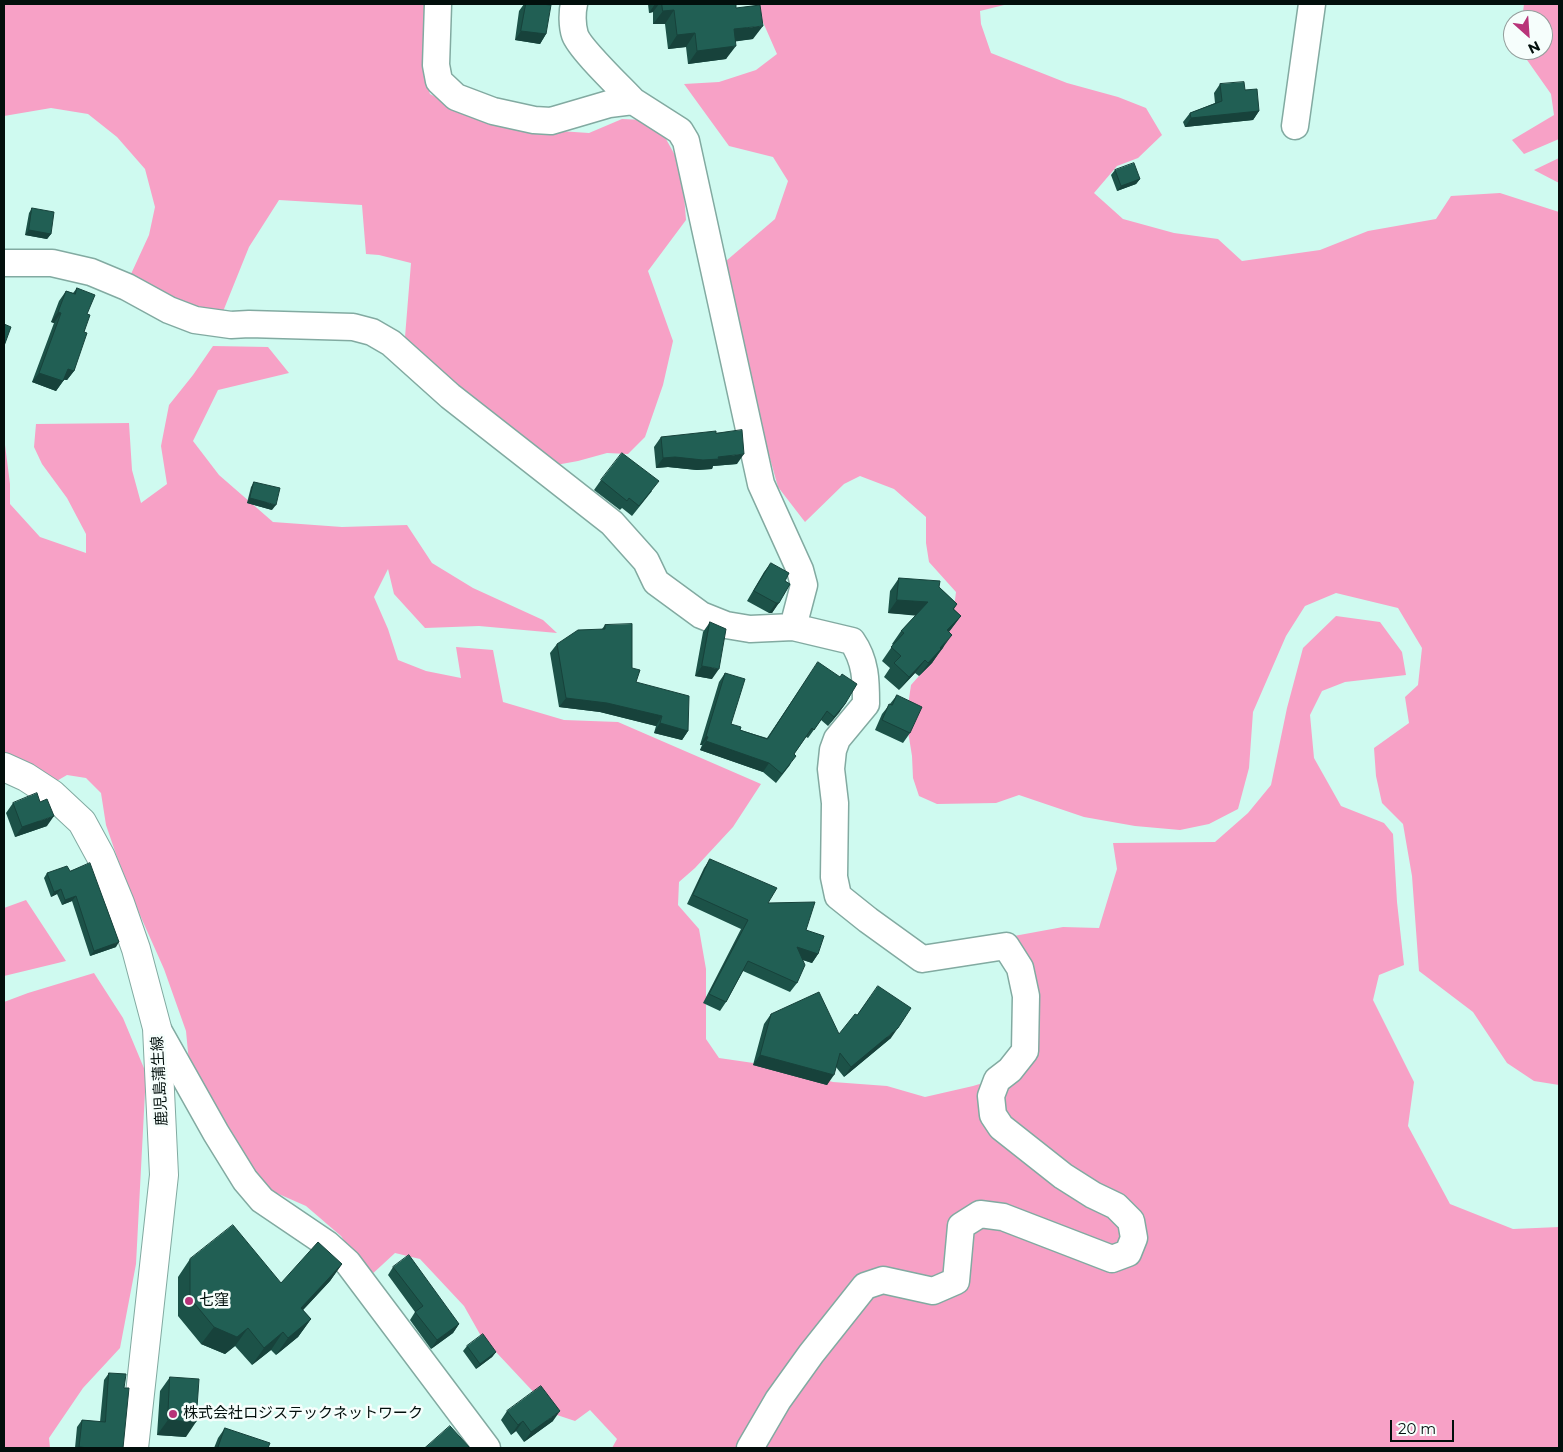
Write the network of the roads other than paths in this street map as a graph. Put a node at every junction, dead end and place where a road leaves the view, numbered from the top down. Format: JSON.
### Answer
{"nodes":[{"id":1,"x":438,"y":4,"type":"edge"},
{"id":2,"x":574,"y":4,"type":"edge"},
{"id":3,"x":1312,"y":4,"type":"edge"},
{"id":4,"x":633,"y":101,"type":"junction"},
{"id":5,"x":1295,"y":126,"type":"dead end"},
{"id":6,"x":4,"y":263,"type":"edge"},
{"id":7,"x":793,"y":627,"type":"junction"},
{"id":8,"x":4,"y":767,"type":"edge"},
{"id":9,"x":157,"y":1028,"type":"junction"},
{"id":10,"x":134,"y":1448,"type":"edge"},
{"id":11,"x":487,"y":1448,"type":"edge"},
{"id":12,"x":750,"y":1448,"type":"edge"}],
"edges":[{"from":1,"to":4,"type":"street"},
{"from":2,"to":4,"type":"street"},
{"from":3,"to":5,"type":"street"},
{"from":4,"to":7,"type":"street"},
{"from":6,"to":7,"type":"street"},
{"from":7,"to":12,"type":"street"},
{"from":8,"to":9,"type":"main road","name":"鹿児島蒲生線"},
{"from":9,"to":10,"type":"main road","name":"鹿児島蒲生線"},
{"from":9,"to":11,"type":"street"}]}
